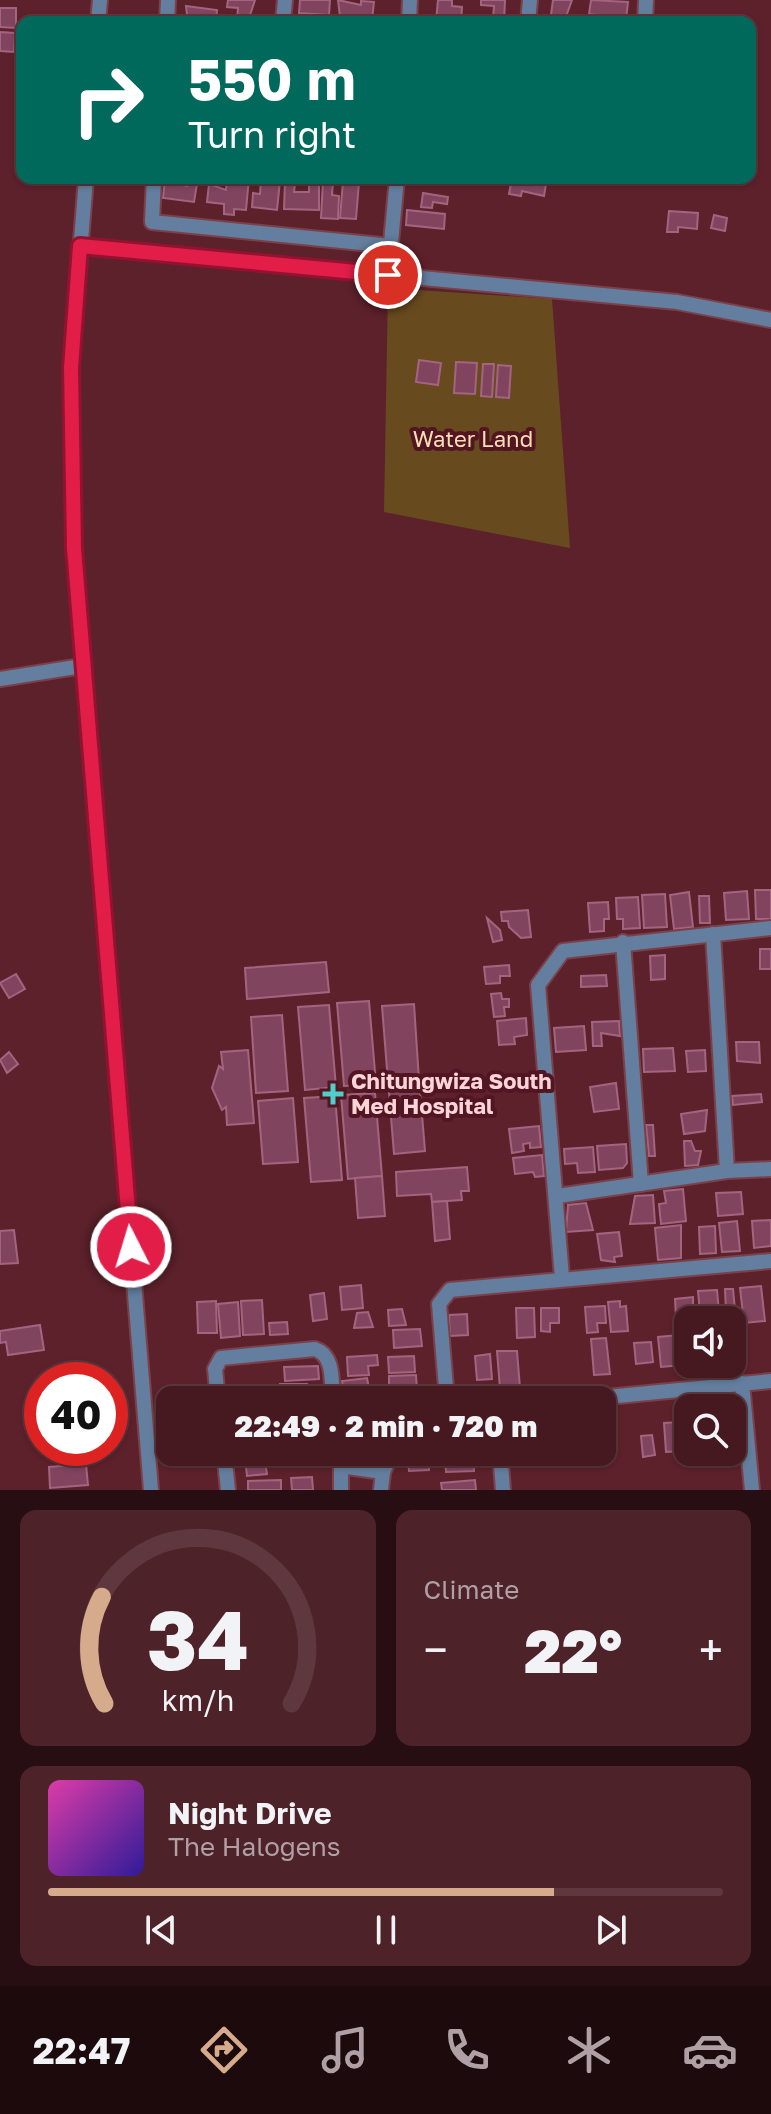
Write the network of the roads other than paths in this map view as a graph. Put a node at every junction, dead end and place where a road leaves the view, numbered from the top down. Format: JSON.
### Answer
{"nodes":[{"id":1,"x":85,"y":184,"type":"edge"},
{"id":2,"x":154,"y":184,"type":"edge"},
{"id":3,"x":396,"y":184,"type":"edge"},
{"id":4,"x":80,"y":246,"type":"junction"},
{"id":5,"x":391,"y":246,"type":"junction"},
{"id":6,"x":388,"y":275,"type":"junction"},
{"id":7,"x":771,"y":320,"type":"edge"},
{"id":8,"x":82,"y":666,"type":"junction"},
{"id":9,"x":0,"y":679,"type":"edge"},
{"id":10,"x":771,"y":928,"type":"edge"},
{"id":11,"x":713,"y":934,"type":"junction"},
{"id":12,"x":623,"y":942,"type":"junction"},
{"id":13,"x":771,"y":1169,"type":"edge"},
{"id":14,"x":727,"y":1171,"type":"junction"},
{"id":15,"x":641,"y":1184,"type":"junction"},
{"id":16,"x":558,"y":1196,"type":"junction"},
{"id":17,"x":771,"y":1261,"type":"edge"},
{"id":18,"x":562,"y":1278,"type":"junction"},
{"id":19,"x":771,"y":1381,"type":"edge"},
{"id":20,"x":742,"y":1383,"type":"junction"},
{"id":21,"x":217,"y":1386,"type":"edge"},
{"id":22,"x":332,"y":1386,"type":"edge"},
{"id":23,"x":446,"y":1386,"type":"edge"},
{"id":24,"x":616,"y":1396,"type":"edge"},
{"id":25,"x":225,"y":1466,"type":"edge"},
{"id":26,"x":340,"y":1466,"type":"edge"},
{"id":27,"x":363,"y":1466,"type":"edge"},
{"id":28,"x":386,"y":1466,"type":"edge"},
{"id":29,"x":501,"y":1466,"type":"edge"},
{"id":30,"x":383,"y":1472,"type":"junction"},
{"id":31,"x":151,"y":1490,"type":"edge"},
{"id":32,"x":228,"y":1490,"type":"edge"},
{"id":33,"x":341,"y":1490,"type":"edge"},
{"id":34,"x":381,"y":1490,"type":"edge"},
{"id":35,"x":503,"y":1490,"type":"edge"},
{"id":36,"x":752,"y":1490,"type":"edge"}],
"edges":[{"from":1,"to":4,"type":"street"},
{"from":2,"to":5,"type":"street"},
{"from":3,"to":5,"type":"street"},
{"from":4,"to":6,"type":"street"},
{"from":4,"to":8,"type":"street"},
{"from":5,"to":6,"type":"street"},
{"from":6,"to":7,"type":"street"},
{"from":8,"to":9,"type":"street"},
{"from":8,"to":31,"type":"street"},
{"from":10,"to":11,"type":"street"},
{"from":11,"to":12,"type":"street"},
{"from":11,"to":14,"type":"street"},
{"from":12,"to":15,"type":"street"},
{"from":12,"to":16,"type":"street"},
{"from":13,"to":14,"type":"street"},
{"from":14,"to":15,"type":"street"},
{"from":15,"to":16,"type":"street"},
{"from":16,"to":18,"type":"street"},
{"from":17,"to":18,"type":"street"},
{"from":18,"to":23,"type":"street"},
{"from":19,"to":20,"type":"street"},
{"from":20,"to":24,"type":"street"},
{"from":20,"to":36,"type":"street"},
{"from":21,"to":22,"type":"street"},
{"from":25,"to":32,"type":"street"},
{"from":26,"to":33,"type":"street"},
{"from":27,"to":30,"type":"street"},
{"from":28,"to":30,"type":"street"},
{"from":29,"to":35,"type":"street"},
{"from":30,"to":34,"type":"street"}]}
